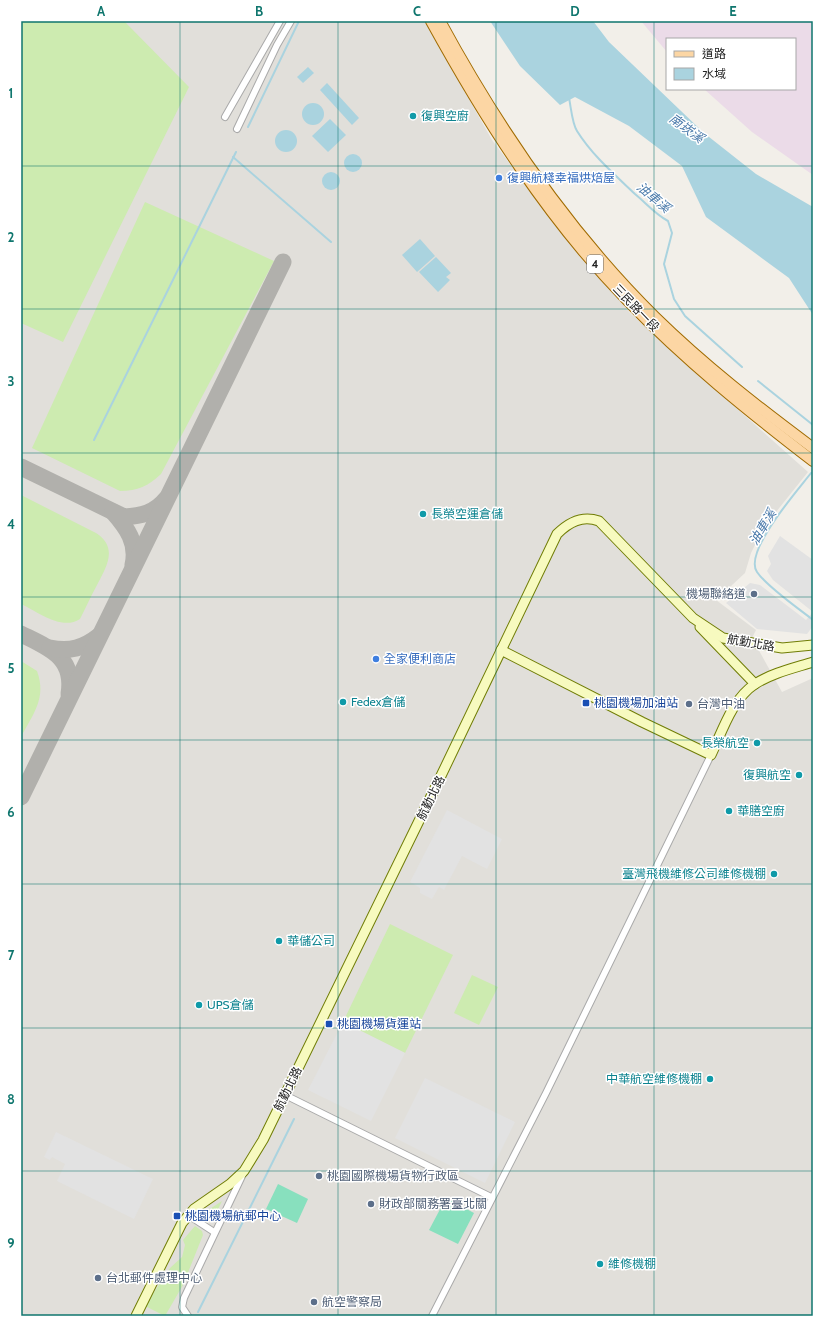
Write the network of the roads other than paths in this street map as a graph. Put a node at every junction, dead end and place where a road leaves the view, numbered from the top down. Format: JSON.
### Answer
{"nodes":[{"id":1,"x":280,"y":21,"type":"edge"},
{"id":2,"x":291,"y":21,"type":"edge"},
{"id":3,"x":431,"y":21,"type":"edge"},
{"id":4,"x":440,"y":21,"type":"edge"},
{"id":5,"x":225,"y":117,"type":"dead end"},
{"id":6,"x":236,"y":129,"type":"dead end"},
{"id":7,"x":813,"y":448,"type":"edge"},
{"id":8,"x":813,"y":461,"type":"edge"},
{"id":9,"x":693,"y":618,"type":"junction"},
{"id":10,"x":813,"y":645,"type":"edge"},
{"id":11,"x":501,"y":650,"type":"junction"},
{"id":12,"x":813,"y":662,"type":"edge"},
{"id":13,"x":755,"y":684,"type":"junction"},
{"id":14,"x":711,"y":755,"type":"junction"},
{"id":15,"x":285,"y":1095,"type":"junction"},
{"id":16,"x":244,"y":1171,"type":"junction"},
{"id":17,"x":491,"y":1197,"type":"junction"},
{"id":18,"x":188,"y":1215,"type":"junction"},
{"id":19,"x":214,"y":1232,"type":"junction"},
{"id":20,"x":136,"y":1316,"type":"edge"},
{"id":21,"x":188,"y":1316,"type":"edge"},
{"id":22,"x":432,"y":1316,"type":"edge"}],
"edges":[{"from":1,"to":5,"type":"street"},
{"from":2,"to":6,"type":"street"},
{"from":3,"to":8,"type":"main road","name":"三民路一段","number":"4"},
{"from":4,"to":7,"type":"main road","name":"三民路一段","number":"4"},
{"from":9,"to":10,"type":"street","name":"航勤北路"},
{"from":9,"to":11,"type":"street","name":"航勤北路"},
{"from":9,"to":13,"type":"street"},
{"from":11,"to":14,"type":"street"},
{"from":11,"to":15,"type":"street","name":"航勤北路"},
{"from":12,"to":13,"type":"street"},
{"from":13,"to":14,"type":"street"},
{"from":14,"to":17,"type":"street"},
{"from":15,"to":16,"type":"street","name":"航勤北路"},
{"from":15,"to":17,"type":"street"},
{"from":16,"to":18,"type":"street","name":"航勤北路"},
{"from":16,"to":19,"type":"street"},
{"from":17,"to":22,"type":"street"},
{"from":18,"to":19,"type":"street"},
{"from":18,"to":20,"type":"street","name":"航勤北路"},
{"from":19,"to":21,"type":"street"}]}
